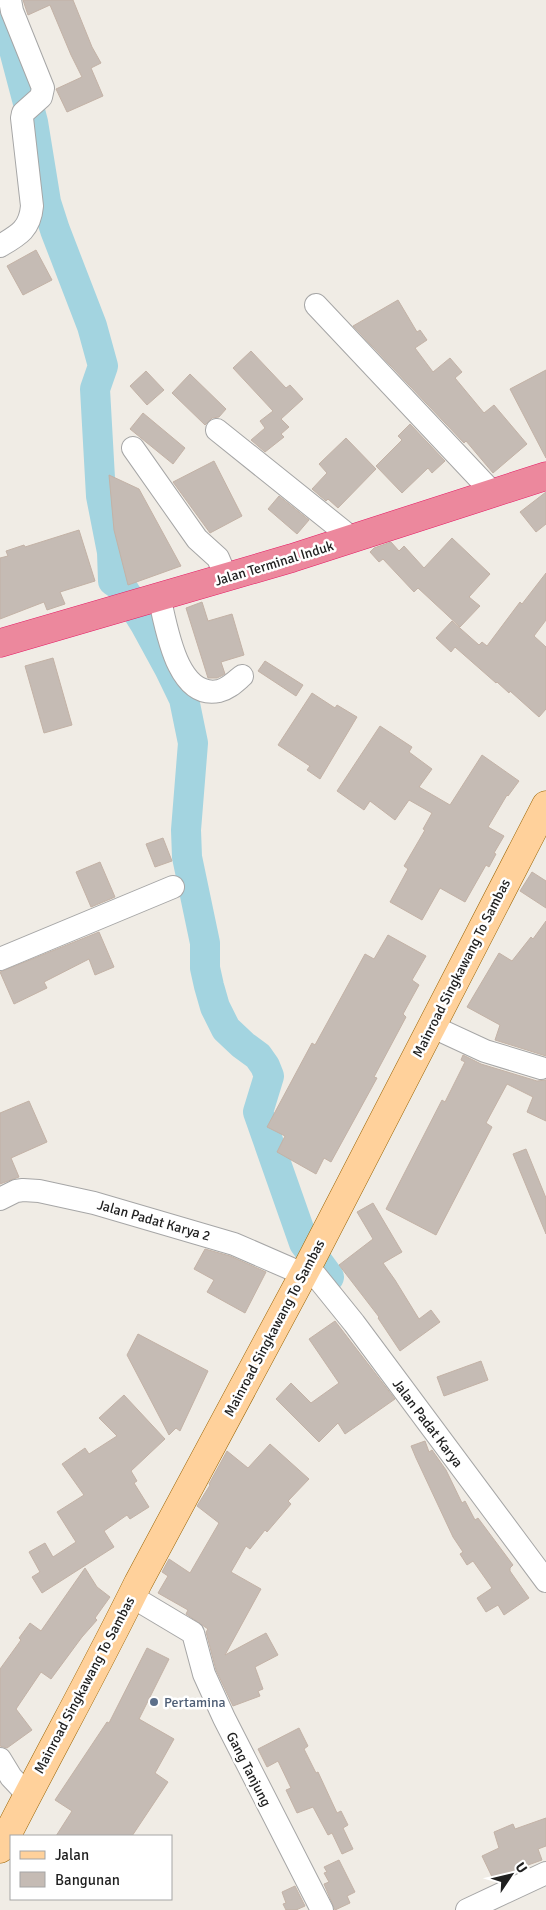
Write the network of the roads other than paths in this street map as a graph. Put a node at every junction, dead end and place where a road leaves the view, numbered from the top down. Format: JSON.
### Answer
{"nodes":[{"id":1,"x":10,"y":0,"type":"edge"},
{"id":2,"x":0,"y":246,"type":"edge"},
{"id":3,"x":316,"y":305,"type":"dead end"},
{"id":4,"x":217,"y":430,"type":"dead end"},
{"id":5,"x":133,"y":448,"type":"dead end"},
{"id":6,"x":546,"y":476,"type":"edge"},
{"id":7,"x":492,"y":493,"type":"junction"},
{"id":8,"x":353,"y":539,"type":"junction"},
{"id":9,"x":226,"y":577,"type":"junction"},
{"id":10,"x":147,"y":600,"type":"junction"},
{"id":11,"x":0,"y":643,"type":"edge"},
{"id":12,"x":242,"y":676,"type":"dead end"},
{"id":13,"x":546,"y":805,"type":"edge"},
{"id":14,"x":173,"y":887,"type":"dead end"},
{"id":15,"x":0,"y":959,"type":"edge"},
{"id":16,"x":430,"y":1026,"type":"junction"},
{"id":17,"x":541,"y":1068,"type":"dead end"},
{"id":18,"x":0,"y":1199,"type":"edge"},
{"id":19,"x":309,"y":1262,"type":"junction"},
{"id":20,"x":546,"y":1581,"type":"edge"},
{"id":21,"x":132,"y":1596,"type":"junction"},
{"id":22,"x":0,"y":1759,"type":"edge"},
{"id":23,"x":27,"y":1794,"type":"junction"},
{"id":24,"x":0,"y":1849,"type":"edge"},
{"id":25,"x":546,"y":1873,"type":"edge"},
{"id":26,"x":322,"y":1910,"type":"edge"},
{"id":27,"x":467,"y":1910,"type":"edge"}],
"edges":[{"from":1,"to":2,"type":"street"},
{"from":3,"to":7,"type":"street"},
{"from":4,"to":8,"type":"street"},
{"from":5,"to":9,"type":"street"},
{"from":6,"to":7,"type":"highway","name":"Jalan Terminal Induk"},
{"from":7,"to":8,"type":"highway","name":"Jalan Terminal Induk"},
{"from":8,"to":9,"type":"highway","name":"Jalan Terminal Induk"},
{"from":9,"to":10,"type":"highway","name":"Jalan Terminal Induk"},
{"from":10,"to":11,"type":"highway","name":"Jalan Terminal Induk"},
{"from":10,"to":12,"type":"street"},
{"from":13,"to":16,"type":"main road","name":"Mainroad Singkawang To Sambas"},
{"from":14,"to":15,"type":"street"},
{"from":16,"to":17,"type":"street"},
{"from":16,"to":19,"type":"main road","name":"Mainroad Singkawang To Sambas"},
{"from":18,"to":19,"type":"street","name":"Jalan Padat Karya 2"},
{"from":19,"to":20,"type":"street","name":"Jalan Padat Karya"},
{"from":19,"to":21,"type":"main road","name":"Mainroad Singkawang To Sambas"},
{"from":21,"to":23,"type":"main road","name":"Mainroad Singkawang To Sambas"},
{"from":21,"to":26,"type":"street","name":"Gang Tanjung"},
{"from":22,"to":23,"type":"street"},
{"from":23,"to":24,"type":"main road","name":"Mainroad Singkawang To Sambas"},
{"from":25,"to":27,"type":"street"}]}
